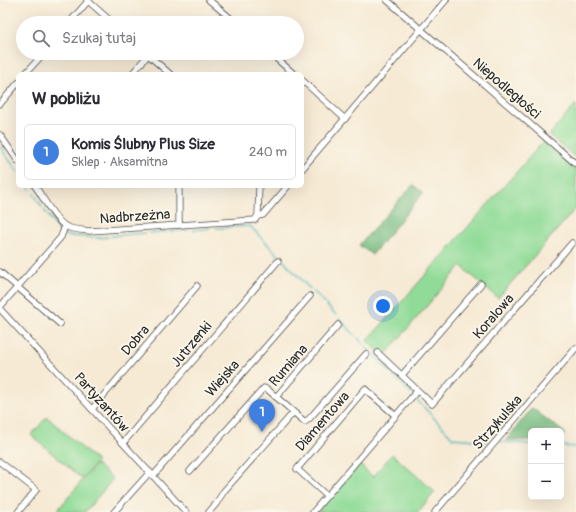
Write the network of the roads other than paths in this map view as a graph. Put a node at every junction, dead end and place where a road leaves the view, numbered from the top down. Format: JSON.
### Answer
{"nodes":[{"id":1,"x":88,"y":0,"type":"edge"},
{"id":2,"x":209,"y":0,"type":"edge"},
{"id":3,"x":387,"y":0,"type":"edge"},
{"id":4,"x":446,"y":0,"type":"edge"},
{"id":5,"x":75,"y":16,"type":"edge"},
{"id":6,"x":105,"y":16,"type":"edge"},
{"id":7,"x":228,"y":16,"type":"edge"},
{"id":8,"x":421,"y":30,"type":"junction"},
{"id":9,"x":38,"y":60,"type":"edge"},
{"id":10,"x":142,"y":60,"type":"edge"},
{"id":11,"x":154,"y":60,"type":"edge"},
{"id":12,"x":278,"y":60,"type":"edge"},
{"id":13,"x":28,"y":72,"type":"edge"},
{"id":14,"x":134,"y":72,"type":"edge"},
{"id":15,"x":168,"y":72,"type":"edge"},
{"id":16,"x":292,"y":72,"type":"edge"},
{"id":17,"x":304,"y":82,"type":"edge"},
{"id":18,"x":16,"y":85,"type":"edge"},
{"id":19,"x":0,"y":104,"type":"edge"},
{"id":20,"x":345,"y":119,"type":"junction"},
{"id":21,"x":0,"y":135,"type":"edge"},
{"id":22,"x":16,"y":158,"type":"edge"},
{"id":23,"x":576,"y":164,"type":"edge"},
{"id":24,"x":304,"y":167,"type":"edge"},
{"id":25,"x":37,"y":188,"type":"edge"},
{"id":26,"x":179,"y":188,"type":"edge"},
{"id":27,"x":259,"y":188,"type":"edge"},
{"id":28,"x":286,"y":188,"type":"edge"},
{"id":29,"x":257,"y":217,"type":"junction"},
{"id":30,"x":179,"y":225,"type":"junction"},
{"id":31,"x":63,"y":232,"type":"junction"},
{"id":32,"x":572,"y":243,"type":"dead end"},
{"id":33,"x":278,"y":261,"type":"dead end"},
{"id":34,"x":0,"y":272,"type":"edge"},
{"id":35,"x":481,"y":284,"type":"dead end"},
{"id":36,"x":197,"y":286,"type":"dead end"},
{"id":37,"x":17,"y":287,"type":"junction"},
{"id":38,"x":310,"y":296,"type":"dead end"},
{"id":39,"x":0,"y":308,"type":"edge"},
{"id":40,"x":60,"y":324,"type":"dead end"},
{"id":41,"x":338,"y":325,"type":"dead end"},
{"id":42,"x":576,"y":348,"type":"edge"},
{"id":43,"x":378,"y":353,"type":"dead end"},
{"id":44,"x":366,"y":354,"type":"dead end"},
{"id":45,"x":402,"y":375,"type":"junction"},
{"id":46,"x":417,"y":391,"type":"junction"},
{"id":47,"x":276,"y":397,"type":"junction"},
{"id":48,"x":92,"y":408,"type":"junction"},
{"id":49,"x":293,"y":413,"type":"junction"},
{"id":50,"x":396,"y":416,"type":"junction"},
{"id":51,"x":123,"y":443,"type":"junction"},
{"id":52,"x":0,"y":462,"type":"edge"},
{"id":53,"x":190,"y":471,"type":"dead end"},
{"id":54,"x":151,"y":474,"type":"junction"},
{"id":55,"x":327,"y":496,"type":"junction"},
{"id":56,"x":18,"y":512,"type":"edge"},
{"id":57,"x":114,"y":512,"type":"edge"},
{"id":58,"x":186,"y":512,"type":"edge"},
{"id":59,"x":209,"y":512,"type":"edge"},
{"id":60,"x":313,"y":512,"type":"edge"},
{"id":61,"x":435,"y":512,"type":"edge"}],
"edges":[{"from":1,"to":5,"type":"street"},
{"from":1,"to":6,"type":"street"},
{"from":2,"to":7,"type":"street"},
{"from":3,"to":8,"type":"street","name":"Niepodległości"},
{"from":4,"to":8,"type":"street"},
{"from":8,"to":20,"type":"street"},
{"from":8,"to":23,"type":"street","name":"Niepodległości"},
{"from":9,"to":13,"type":"street"},
{"from":10,"to":14,"type":"street"},
{"from":11,"to":15,"type":"street"},
{"from":12,"to":16,"type":"street"},
{"from":17,"to":20,"type":"street"},
{"from":18,"to":19,"type":"street"},
{"from":20,"to":24,"type":"street"},
{"from":21,"to":22,"type":"street"},
{"from":25,"to":31,"type":"street"},
{"from":26,"to":30,"type":"street"},
{"from":27,"to":29,"type":"street"},
{"from":28,"to":29,"type":"street"},
{"from":29,"to":30,"type":"street","name":"Nadbrzeżna"},
{"from":30,"to":31,"type":"street","name":"Nadbrzeżna"},
{"from":31,"to":37,"type":"street"},
{"from":32,"to":46,"type":"street","name":"Koralowa"},
{"from":33,"to":51,"type":"street","name":"Jutrzenki"},
{"from":34,"to":37,"type":"street"},
{"from":35,"to":45,"type":"street"},
{"from":36,"to":48,"type":"street","name":"Dobra"},
{"from":37,"to":39,"type":"street"},
{"from":37,"to":40,"type":"street"},
{"from":38,"to":54,"type":"street","name":"Wiejska"},
{"from":39,"to":48,"type":"street","name":"Partyzantów"},
{"from":41,"to":47,"type":"street","name":"Rumiana"},
{"from":42,"to":61,"type":"street","name":"Strzykulska"},
{"from":43,"to":45,"type":"street"},
{"from":44,"to":49,"type":"street"},
{"from":45,"to":46,"type":"street"},
{"from":46,"to":50,"type":"street"},
{"from":47,"to":49,"type":"street"},
{"from":47,"to":53,"type":"street","name":"Rumiana"},
{"from":48,"to":51,"type":"street","name":"Partyzantów"},
{"from":49,"to":59,"type":"street"},
{"from":50,"to":55,"type":"street"},
{"from":50,"to":55,"type":"street","name":"Diamentowa"},
{"from":51,"to":54,"type":"street","name":"Partyzantów"},
{"from":52,"to":56,"type":"street"},
{"from":54,"to":57,"type":"street","name":"Wiejska"},
{"from":54,"to":58,"type":"street","name":"Partyzantów"},
{"from":55,"to":60,"type":"street"}]}
